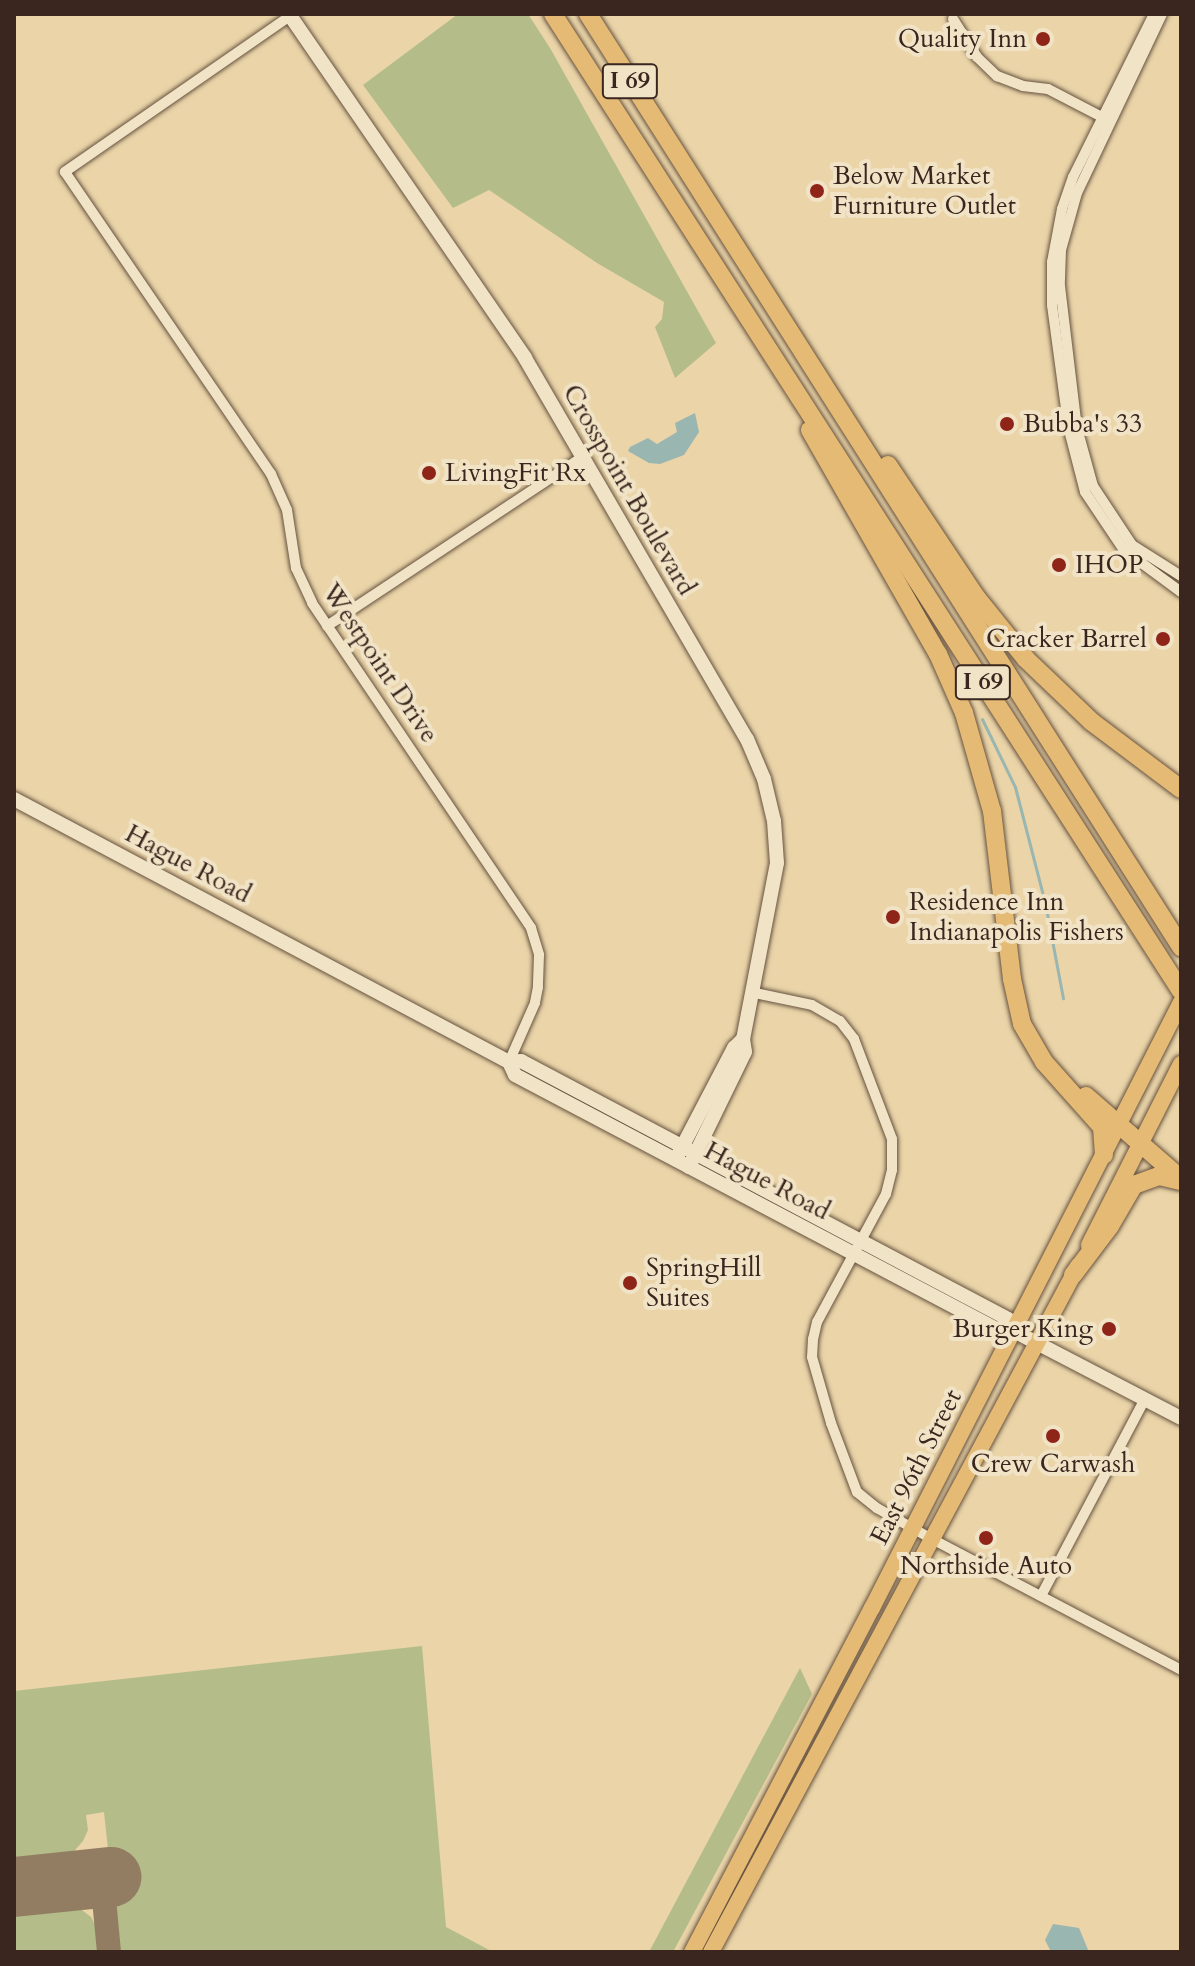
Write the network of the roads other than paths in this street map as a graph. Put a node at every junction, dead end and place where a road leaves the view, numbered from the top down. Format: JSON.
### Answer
{"nodes":[{"id":1,"x":553,"y":14,"type":"edge"},
{"id":2,"x":588,"y":14,"type":"edge"},
{"id":3,"x":1154,"y":14,"type":"edge"},
{"id":4,"x":1162,"y":14,"type":"edge"},
{"id":5,"x":290,"y":15,"type":"edge"},
{"id":6,"x":953,"y":19,"type":"dead end"},
{"id":7,"x":1102,"y":117,"type":"junction"},
{"id":8,"x":783,"y":374,"type":"junction"},
{"id":9,"x":848,"y":420,"type":"junction"},
{"id":10,"x":582,"y":457,"type":"junction"},
{"id":11,"x":1181,"y":576,"type":"edge"},
{"id":12,"x":1181,"y":592,"type":"edge"},
{"id":13,"x":327,"y":626,"type":"junction"},
{"id":14,"x":1181,"y":789,"type":"edge"},
{"id":15,"x":14,"y":799,"type":"edge"},
{"id":16,"x":1181,"y":947,"type":"edge"},
{"id":17,"x":1181,"y":991,"type":"edge"},
{"id":18,"x":755,"y":993,"type":"junction"},
{"id":19,"x":1181,"y":1002,"type":"edge"},
{"id":20,"x":509,"y":1062,"type":"junction"},
{"id":21,"x":1181,"y":1064,"type":"edge"},
{"id":22,"x":1070,"y":1088,"type":"junction"},
{"id":23,"x":1119,"y":1124,"type":"junction"},
{"id":24,"x":1139,"y":1146,"type":"junction"},
{"id":25,"x":1104,"y":1155,"type":"junction"},
{"id":26,"x":686,"y":1157,"type":"junction"},
{"id":27,"x":1181,"y":1180,"type":"edge"},
{"id":28,"x":857,"y":1248,"type":"junction"},
{"id":29,"x":1073,"y":1275,"type":"junction"},
{"id":30,"x":1012,"y":1330,"type":"junction"},
{"id":31,"x":1035,"y":1341,"type":"junction"},
{"id":32,"x":1145,"y":1399,"type":"junction"},
{"id":33,"x":1181,"y":1418,"type":"edge"},
{"id":34,"x":911,"y":1527,"type":"junction"},
{"id":35,"x":930,"y":1538,"type":"junction"},
{"id":36,"x":1041,"y":1596,"type":"junction"},
{"id":37,"x":872,"y":1608,"type":"junction"},
{"id":38,"x":862,"y":1668,"type":"junction"},
{"id":39,"x":1181,"y":1670,"type":"edge"},
{"id":40,"x":768,"y":1807,"type":"junction"},
{"id":41,"x":736,"y":1906,"type":"junction"},
{"id":42,"x":692,"y":1952,"type":"edge"},
{"id":43,"x":711,"y":1952,"type":"edge"}],
"edges":[{"from":1,"to":8,"type":"highway","number":"I 69"},
{"from":2,"to":9,"type":"highway","number":"I 69"},
{"from":3,"to":7,"type":"street"},
{"from":4,"to":11,"type":"street"},
{"from":5,"to":10,"type":"street","name":"Crosspoint Boulevard"},
{"from":5,"to":13,"type":"street","name":"Westpoint Drive"},
{"from":6,"to":7,"type":"street"},
{"from":7,"to":12,"type":"street"},
{"from":8,"to":17,"type":"highway","number":"I 69"},
{"from":8,"to":22,"type":"highway"},
{"from":9,"to":14,"type":"highway"},
{"from":9,"to":16,"type":"highway","number":"I 69"},
{"from":10,"to":13,"type":"street"},
{"from":10,"to":18,"type":"street","name":"Crosspoint Boulevard"},
{"from":13,"to":20,"type":"street","name":"Westpoint Drive"},
{"from":15,"to":20,"type":"street","name":"Hague Road"},
{"from":18,"to":26,"type":"street","name":"Crosspoint Boulevard"},
{"from":18,"to":28,"type":"street"},
{"from":19,"to":23,"type":"main road","name":"East 96th Street"},
{"from":20,"to":26,"type":"street","name":"Hague Road"},
{"from":21,"to":24,"type":"main road","name":"East 96th Street"},
{"from":22,"to":23,"type":"highway"},
{"from":22,"to":25,"type":"highway"},
{"from":23,"to":24,"type":"highway"},
{"from":23,"to":25,"type":"main road","name":"East 96th Street"},
{"from":24,"to":27,"type":"highway"},
{"from":24,"to":29,"type":"main road","name":"East 96th Street"},
{"from":25,"to":30,"type":"main road","name":"East 96th Street"},
{"from":26,"to":28,"type":"street","name":"Hague Road"},
{"from":27,"to":29,"type":"highway"},
{"from":28,"to":30,"type":"street","name":"Hague Road"},
{"from":28,"to":34,"type":"street"},
{"from":29,"to":31,"type":"main road","name":"East 96th Street"},
{"from":30,"to":31,"type":"street","name":"Hague Road"},
{"from":30,"to":34,"type":"main road","name":"East 96th Street"},
{"from":31,"to":32,"type":"street","name":"Hague Road"},
{"from":31,"to":35,"type":"main road","name":"East 96th Street"},
{"from":32,"to":33,"type":"street","name":"Hague Road"},
{"from":32,"to":36,"type":"street"},
{"from":34,"to":35,"type":"street"},
{"from":34,"to":37,"type":"main road","name":"East 96th Street"},
{"from":35,"to":36,"type":"street"},
{"from":35,"to":38,"type":"main road","name":"East 96th Street"},
{"from":36,"to":39,"type":"street"},
{"from":37,"to":38,"type":"main road"},
{"from":37,"to":40,"type":"main road","name":"East 96th Street"},
{"from":38,"to":41,"type":"main road","name":"East 96th Street"},
{"from":40,"to":41,"type":"main road"},
{"from":40,"to":42,"type":"main road","name":"East 96th Street"},
{"from":41,"to":43,"type":"main road","name":"East 96th Street"}]}
